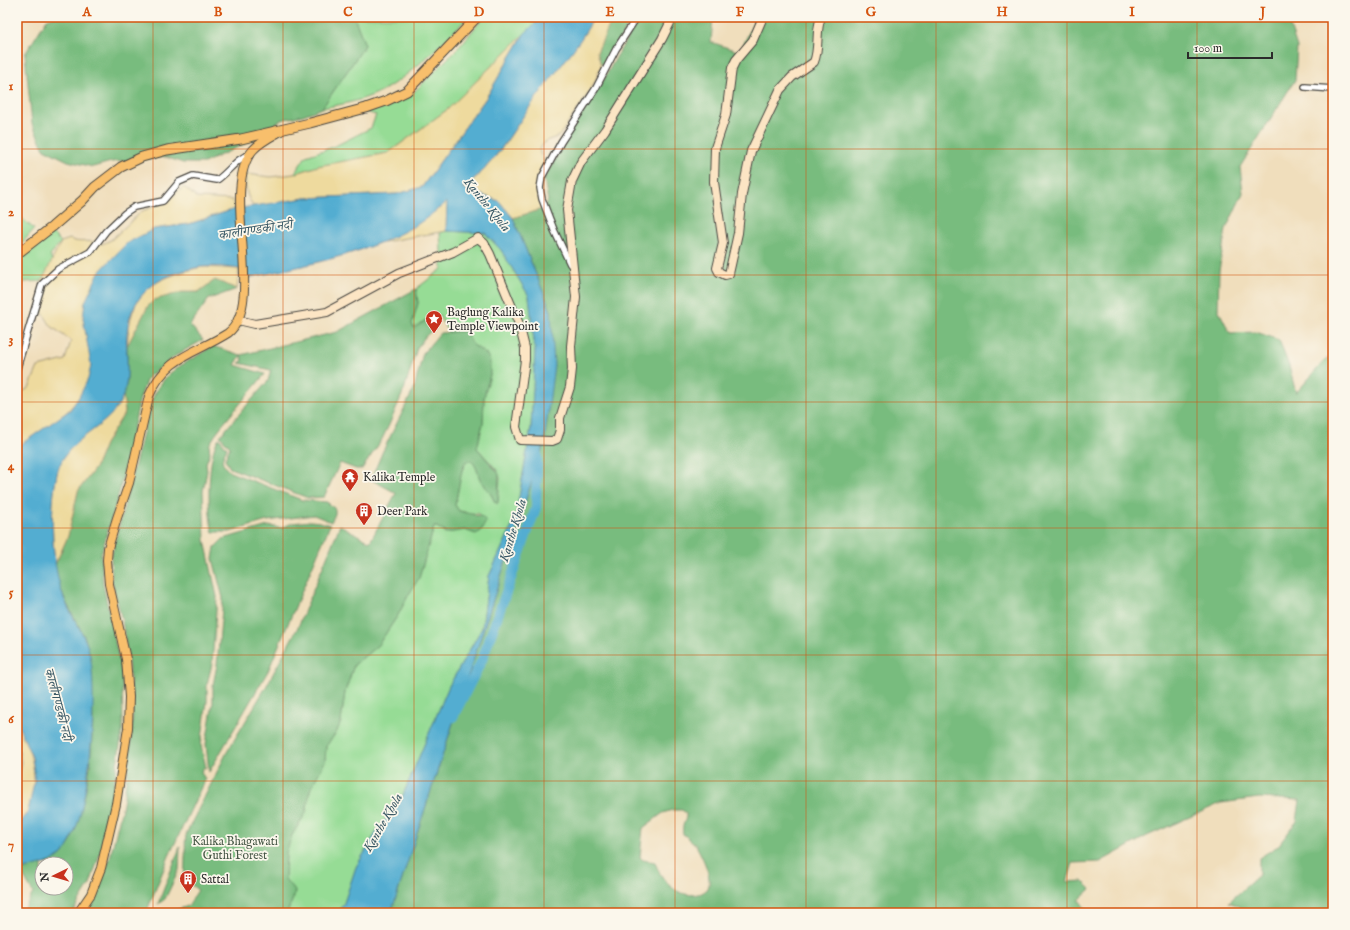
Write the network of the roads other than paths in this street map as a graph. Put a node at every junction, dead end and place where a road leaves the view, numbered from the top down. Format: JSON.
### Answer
{"nodes":[{"id":1,"x":477,"y":17,"type":"edge"},
{"id":2,"x":637,"y":17,"type":"edge"},
{"id":3,"x":673,"y":17,"type":"edge"},
{"id":4,"x":763,"y":17,"type":"edge"},
{"id":5,"x":821,"y":17,"type":"edge"},
{"id":6,"x":1305,"y":87,"type":"dead end"},
{"id":7,"x":1333,"y":89,"type":"edge"},
{"id":8,"x":282,"y":129,"type":"junction"},
{"id":9,"x":251,"y":154,"type":"junction"},
{"id":10,"x":17,"y":254,"type":"edge"},
{"id":11,"x":574,"y":272,"type":"junction"},
{"id":12,"x":238,"y":320,"type":"junction"},
{"id":13,"x":17,"y":368,"type":"edge"},
{"id":14,"x":78,"y":913,"type":"edge"}],
"edges":[{"from":1,"to":8,"type":"highway"},
{"from":2,"to":11,"type":"street"},
{"from":3,"to":11,"type":"main road"},
{"from":4,"to":5,"type":"main road"},
{"from":6,"to":7,"type":"street"},
{"from":8,"to":9,"type":"main road"},
{"from":8,"to":10,"type":"highway"},
{"from":9,"to":12,"type":"main road"},
{"from":9,"to":13,"type":"street"},
{"from":11,"to":12,"type":"main road"},
{"from":12,"to":14,"type":"main road"}]}
